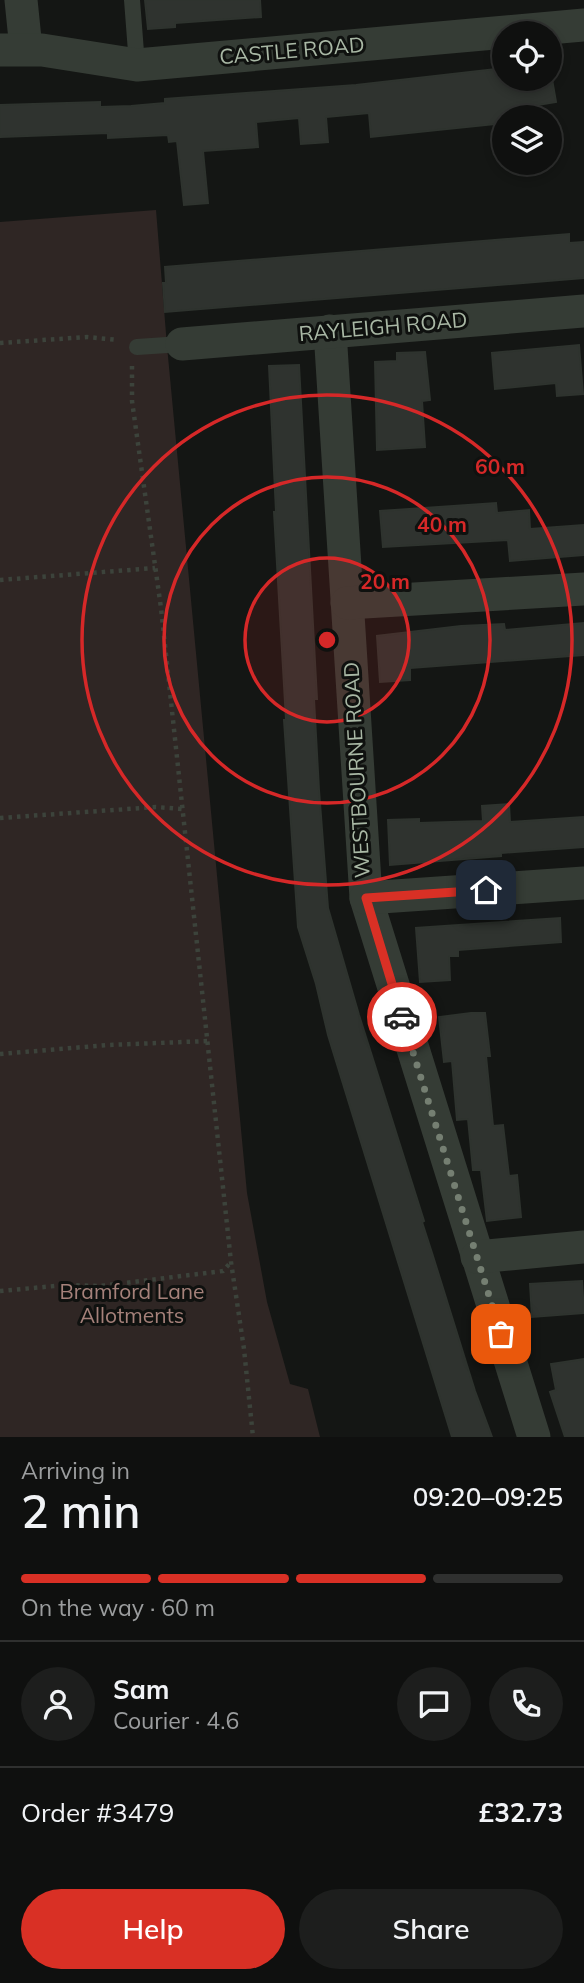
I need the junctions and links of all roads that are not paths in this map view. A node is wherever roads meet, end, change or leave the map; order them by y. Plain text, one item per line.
1 (21, 0) edge
2 (132, 0) edge
3 (584, 25) edge
4 (13, 50) edge
5 (137, 65) junction
6 (584, 311) edge
7 (330, 331) junction
8 (182, 344) joint
9 (137, 347) road end
10 (584, 589) edge
11 (347, 603) junction
12 (584, 883) edge
13 (366, 898) junction
14 (584, 1247) edge
15 (477, 1256) junction
16 (534, 1437) edge

1 - 4 street
2 - 5 lane
3 - 5 street, CASTLE ROAD
4 - 5 street, CASTLE ROAD
6 - 7 street, RAYLEIGH ROAD
7 - 8 street, RAYLEIGH ROAD
7 - 11 street, WESTBOURNE ROAD
8 - 9 lane
10 - 11 street
11 - 13 street, WESTBOURNE ROAD
12 - 13 street
13 - 15 street, WESTBOURNE ROAD
14 - 15 street
15 - 16 street, WESTBOURNE ROAD

